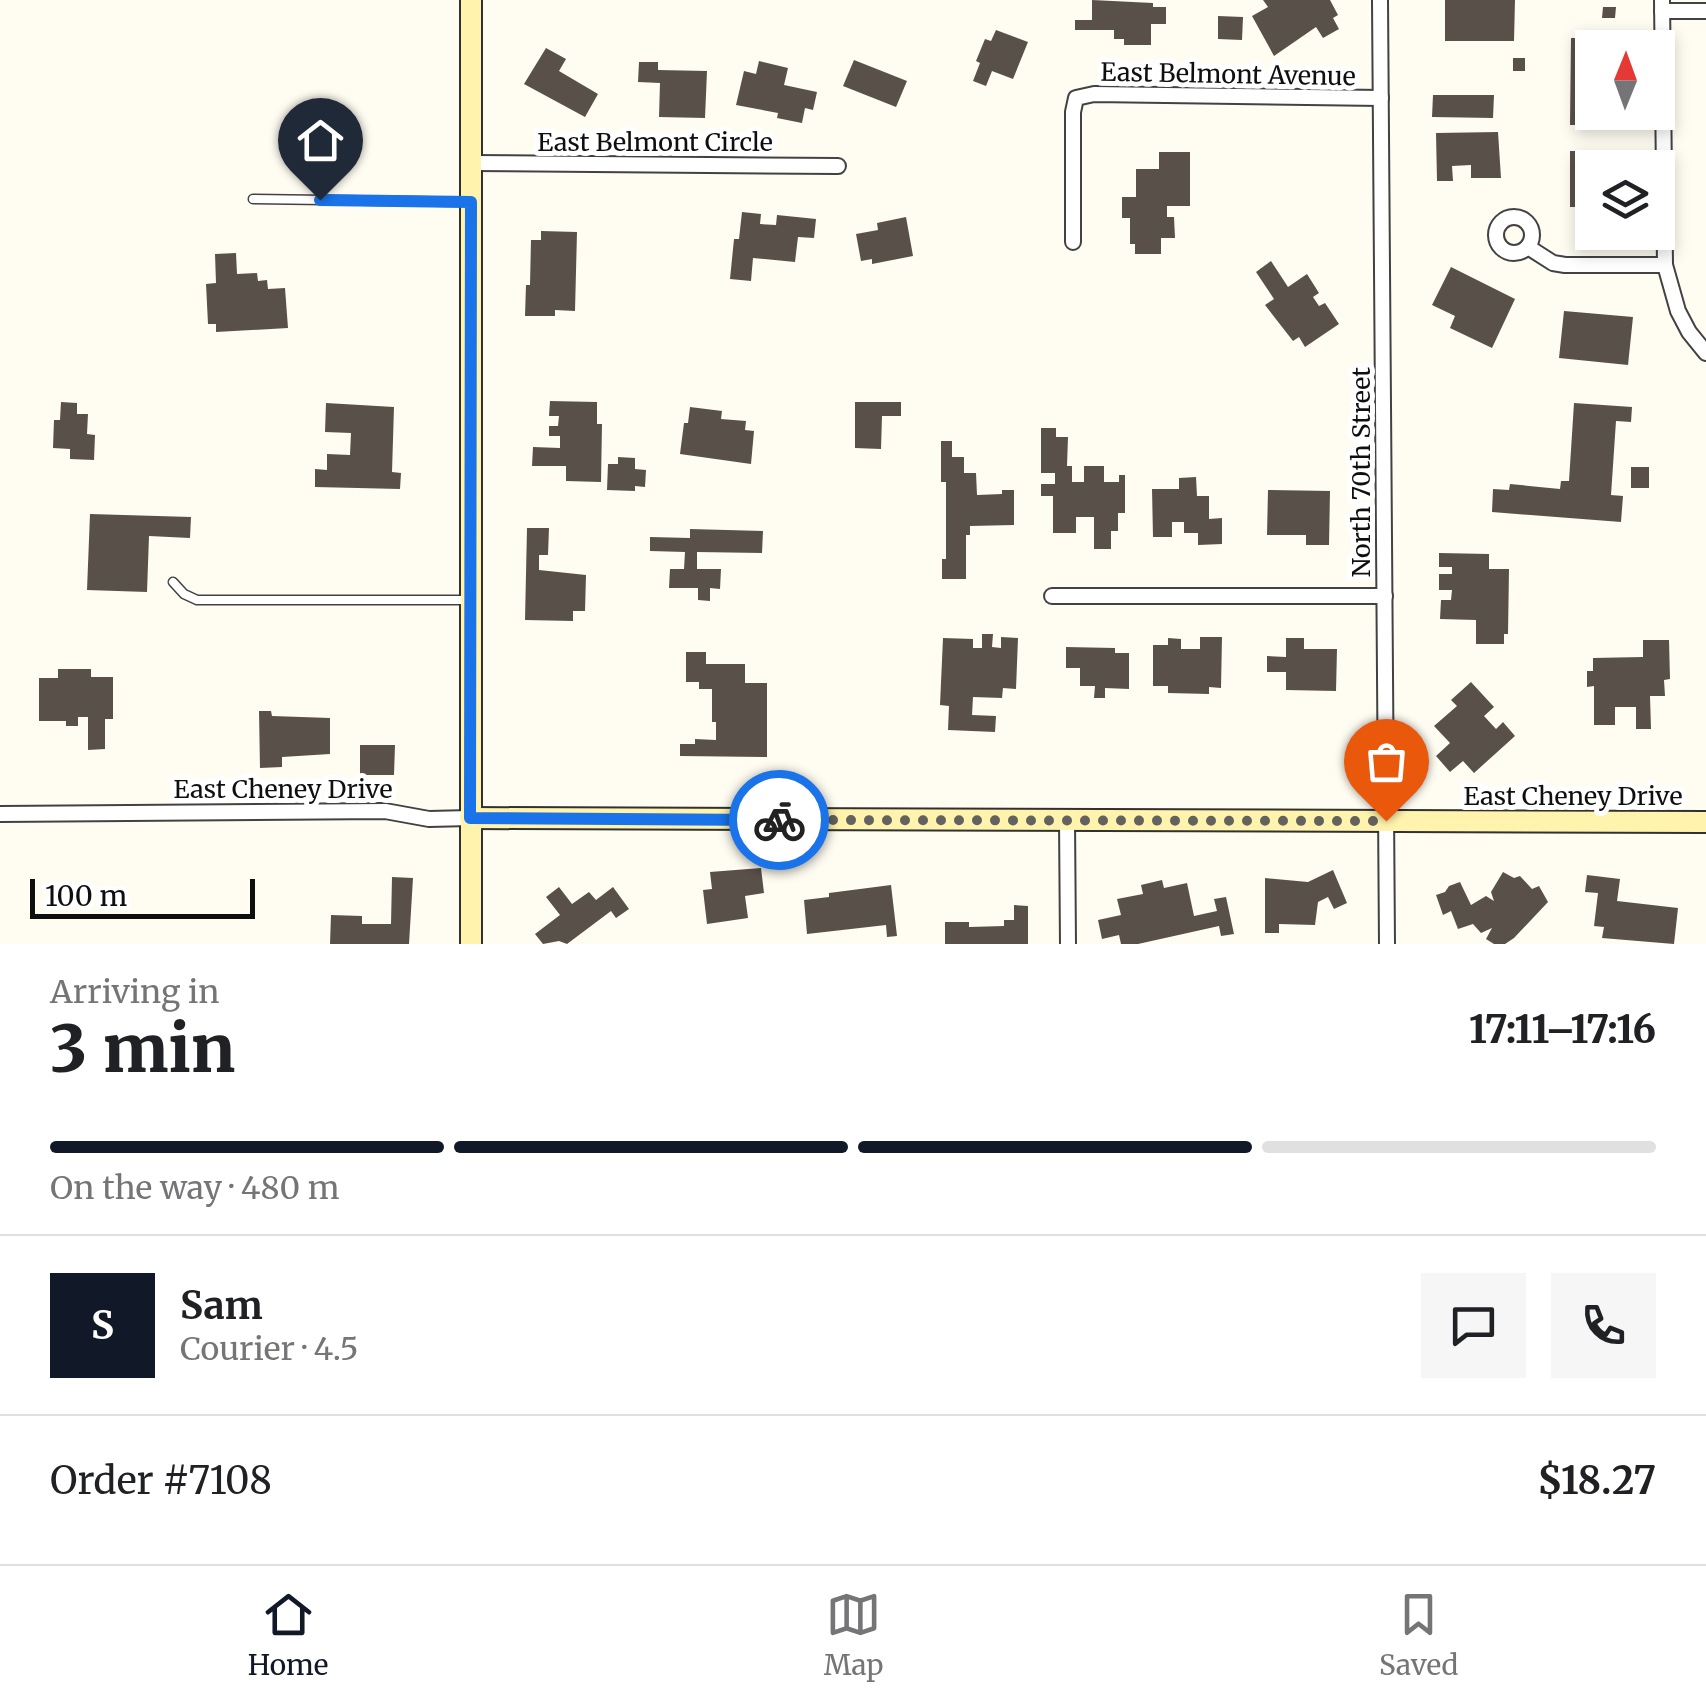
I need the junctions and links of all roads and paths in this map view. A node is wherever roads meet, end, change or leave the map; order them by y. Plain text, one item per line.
1 (471, 0) edge
2 (1380, 0) edge
3 (1662, 6) edge
4 (1706, 11) edge
5 (1381, 98) junction
6 (471, 163) junction
7 (838, 166) dead end
8 (253, 200) dead end
9 (471, 202) junction
10 (1073, 242) dead end
11 (1528, 247) dead end
12 (1666, 264) junction
13 (1706, 353) edge
14 (173, 582) dead end
15 (1052, 596) dead end
16 (1385, 596) junction
17 (471, 600) junction
18 (0, 814) edge
19 (470, 818) junction
20 (1067, 820) junction
21 (1386, 821) junction
22 (1706, 822) edge
23 (471, 944) edge
24 (1068, 944) edge
25 (1387, 944) edge

1 - 6 street
2 - 5 street, North 70th Street
3 - 4 street
3 - 12 street
5 - 10 street, East Belmont Avenue
5 - 16 street, North 70th Street
6 - 7 street, East Belmont Circle
6 - 9 street
8 - 9 lane
9 - 17 street
11 - 12 street
12 - 13 street
14 - 17 lane
15 - 16 street
16 - 21 street, North 70th Street
17 - 19 street
18 - 19 street, East Cheney Drive
19 - 20 street, East Cheney Drive
19 - 23 street
20 - 21 street, East Cheney Drive
20 - 24 street
21 - 22 street, East Cheney Drive
21 - 25 street, North 70th Street

